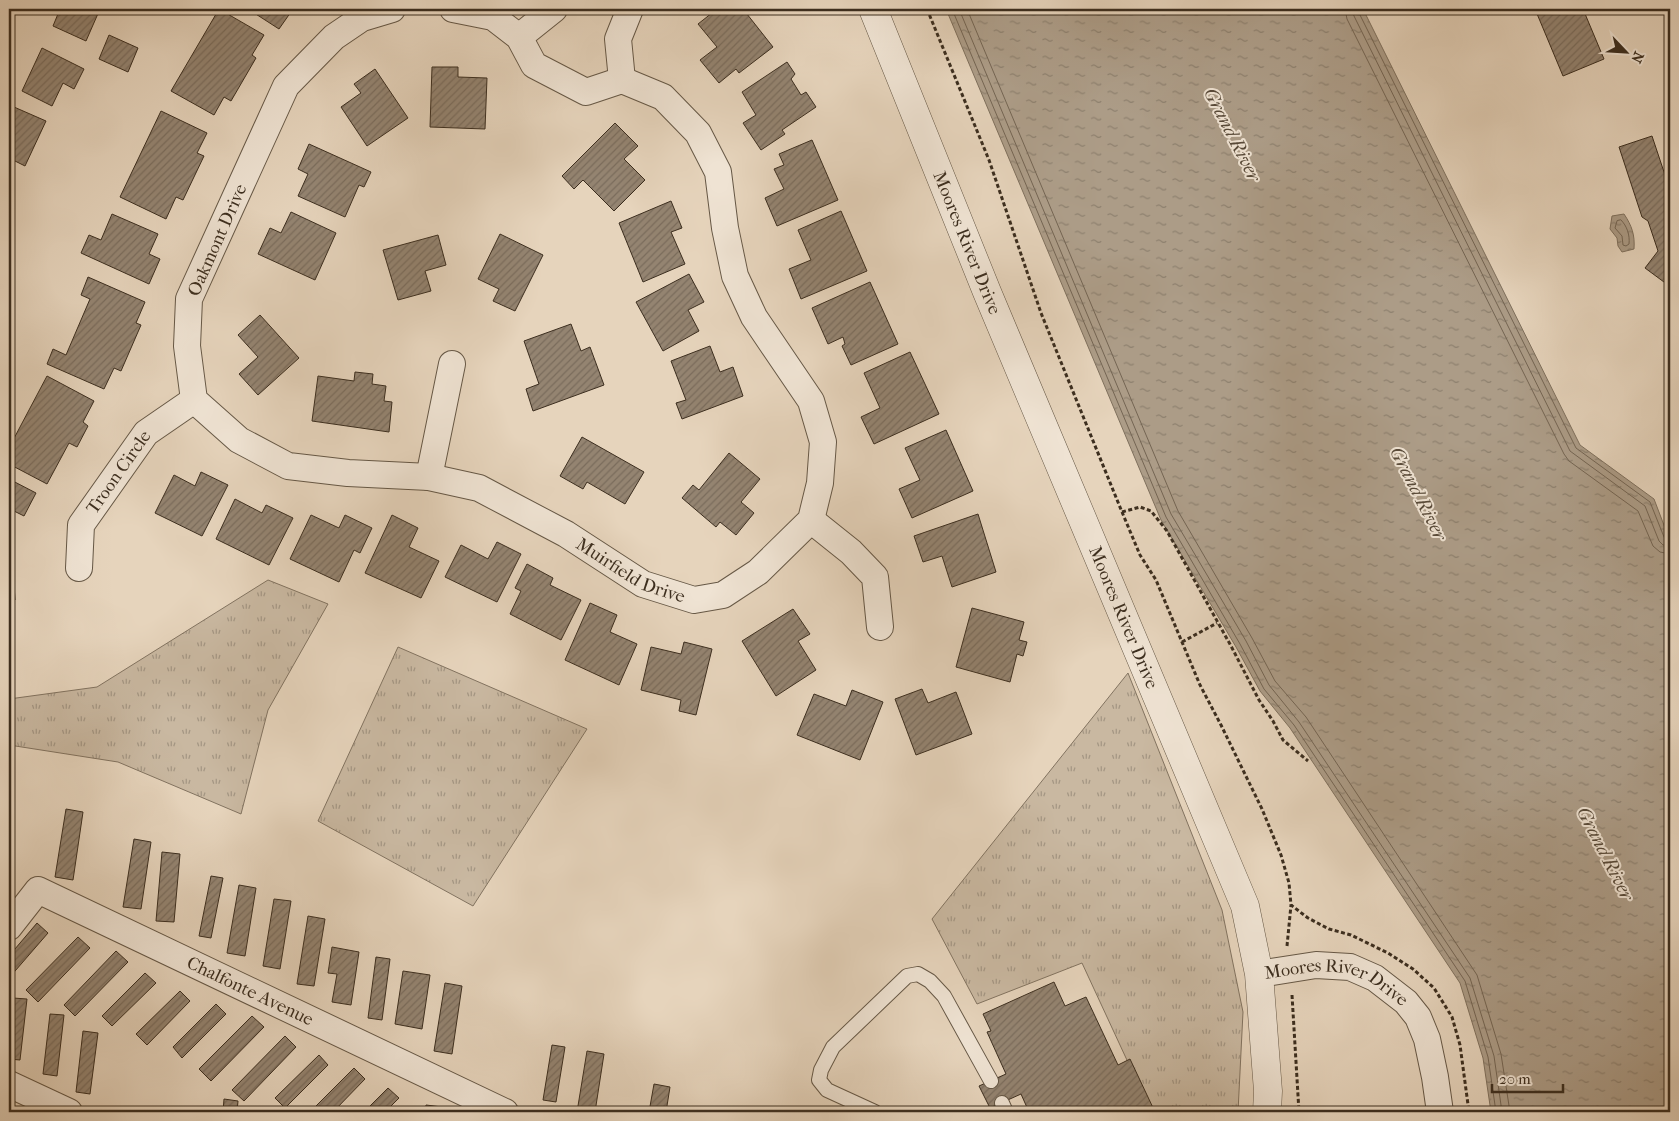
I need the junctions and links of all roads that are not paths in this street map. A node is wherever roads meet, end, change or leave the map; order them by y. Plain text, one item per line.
1 (392, 9) edge
2 (453, 9) edge
3 (554, 9) edge
4 (630, 9) edge
5 (873, 9) edge
6 (519, 38) junction
7 (622, 80) junction
8 (452, 364) dead end
9 (194, 400) junction
10 (429, 477) junction
11 (811, 520) junction
12 (79, 568) dead end
13 (880, 627) dead end
14 (9, 927) edge
15 (1259, 974) junction
16 (991, 1081) dead end
17 (9, 1084) edge
18 (69, 1112) edge
19 (506, 1112) edge
20 (875, 1112) edge
21 (1267, 1112) edge
22 (1440, 1112) edge

1 - 9 street, Oakmont Drive
2 - 6 street
3 - 6 street
4 - 7 street
5 - 15 street, Moores River Drive
6 - 7 street
7 - 11 street
8 - 10 street
9 - 10 street
9 - 12 street, Troon Circle
10 - 11 street, Muirfield Drive
11 - 13 street
14 - 19 street, Chalfonte Avenue
15 - 21 street
15 - 22 street, Moores River Drive
16 - 20 lane
17 - 18 street

